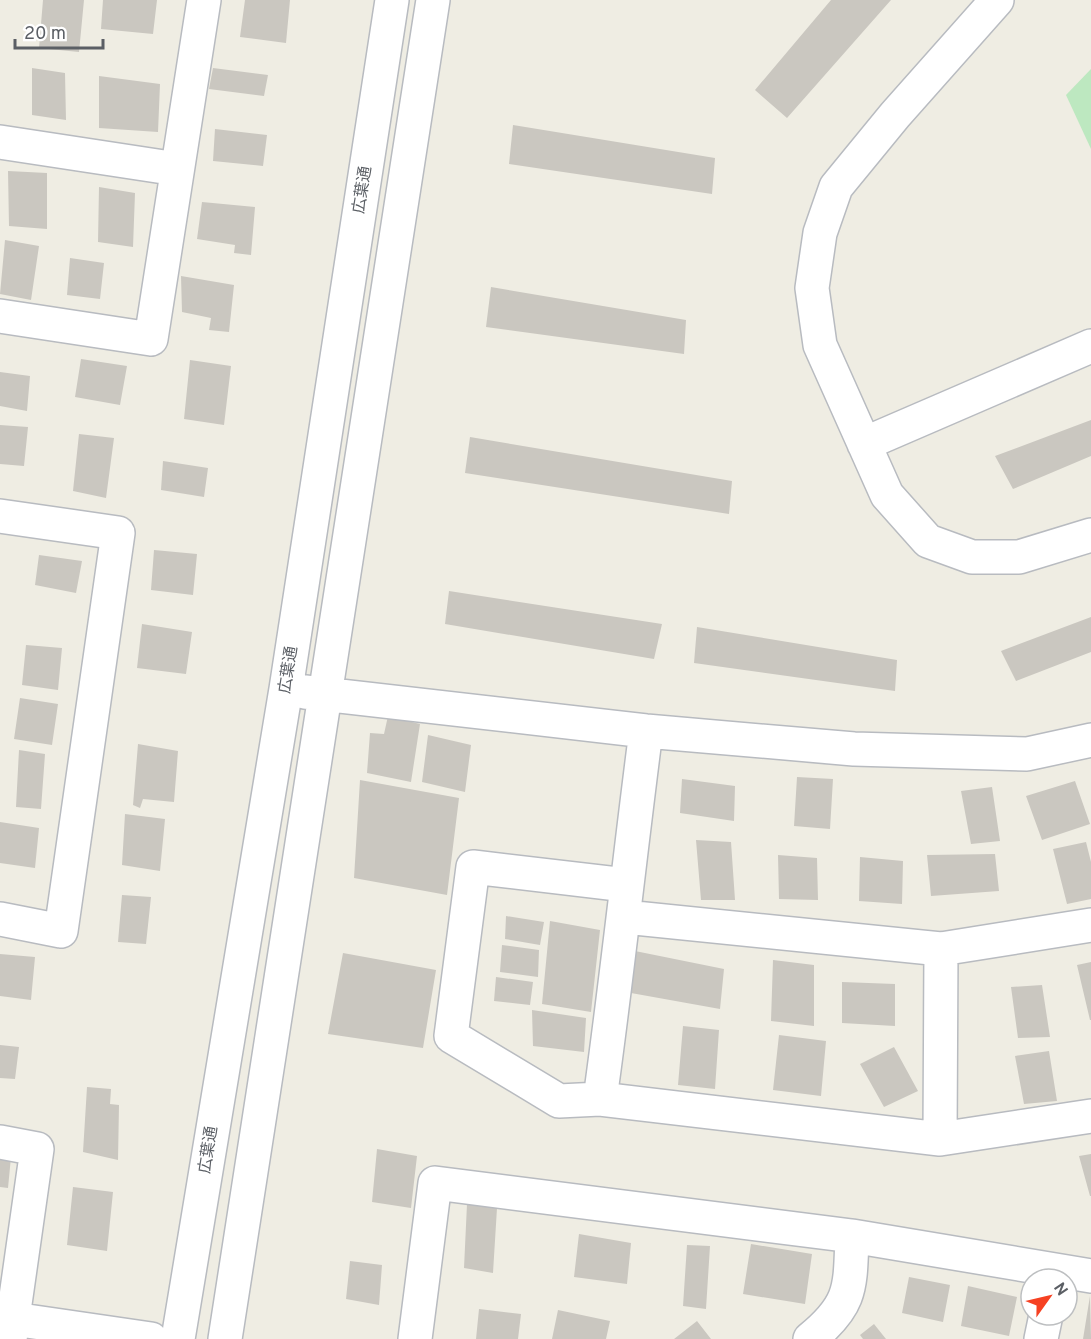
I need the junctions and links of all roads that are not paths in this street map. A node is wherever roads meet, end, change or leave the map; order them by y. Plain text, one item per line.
1 (204, 0) edge
2 (392, 0) edge
3 (433, 0) edge
4 (997, 0) edge
5 (0, 142) edge
6 (177, 169) junction
7 (0, 316) edge
8 (1091, 345) edge
9 (864, 444) junction
10 (0, 516) edge
11 (1091, 535) edge
12 (286, 689) junction
13 (327, 695) junction
14 (646, 731) junction
15 (1091, 740) edge
16 (626, 885) junction
17 (625, 917) junction
18 (0, 919) edge
19 (1091, 925) edge
20 (941, 949) junction
21 (600, 1099) junction
22 (1091, 1116) edge
23 (940, 1139) junction
24 (0, 1142) edge
25 (852, 1236) junction
26 (1019, 1268) edge
27 (8, 1325) edge
28 (151, 1339) edge
29 (178, 1339) edge
30 (225, 1339) edge
31 (414, 1339) edge
32 (810, 1339) edge

1 - 6 street
2 - 12 street, 広葉通
3 - 13 street
4 - 9 street
5 - 6 street
6 - 7 street
8 - 9 street
9 - 11 street
10 - 18 street
12 - 13 street
12 - 29 street, 広葉通
13 - 14 street
13 - 30 street
14 - 15 street
14 - 16 street
16 - 17 street
16 - 21 street
17 - 20 street
17 - 21 street
19 - 20 street
20 - 23 street
21 - 23 street
22 - 23 street
24 - 27 street
25 - 26 street
25 - 31 street
25 - 32 street
27 - 28 street

